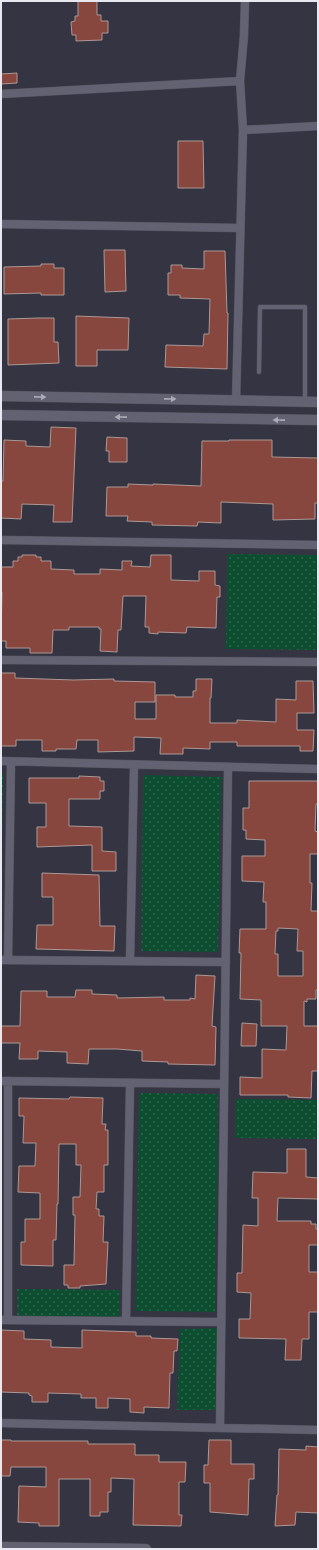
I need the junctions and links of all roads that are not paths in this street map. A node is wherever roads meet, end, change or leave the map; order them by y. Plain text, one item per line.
1 (245, 1) edge
2 (240, 81) junction
3 (1, 94) edge
4 (318, 126) edge
5 (243, 130) junction
6 (1, 224) edge
7 (240, 228) junction
8 (258, 372) dead end
9 (1, 396) edge
10 (236, 401) junction
11 (305, 402) junction
12 (318, 402) edge
13 (1, 415) edge
14 (318, 420) edge
15 (1, 540) edge
16 (318, 544) edge
17 (1, 660) edge
18 (318, 662) edge
19 (1, 762) edge
20 (11, 762) junction
21 (134, 765) junction
22 (228, 767) junction
23 (318, 769) edge
24 (4, 960) edge
25 (130, 961) junction
26 (226, 962) junction
27 (5, 1081) edge
28 (130, 1083) junction
29 (224, 1084) junction
30 (5, 1320) edge
31 (126, 1321) junction
32 (222, 1322) junction
33 (1, 1423) edge
34 (220, 1428) junction
35 (318, 1430) edge
36 (1, 1547) edge
37 (146, 1549) edge

1 - 2 street
2 - 3 street
2 - 5 street
4 - 5 street
5 - 7 street
6 - 7 street
7 - 10 street
8 - 11 lane
9 -> 10 street
10 - 11 street
11 - 12 street
14 -> 13 street
15 - 16 street
17 - 18 street
19 - 20 street
20 - 21 street
20 - 24 street
21 - 22 street
21 - 25 street
22 - 23 street
22 - 26 street
24 - 25 street
25 - 26 street
26 - 29 street
27 - 28 street
27 - 30 street
28 - 29 street
28 - 31 street
29 - 32 street
30 - 31 street
31 - 32 street
32 - 34 street
33 - 34 street
34 - 35 street
36 - 37 street

